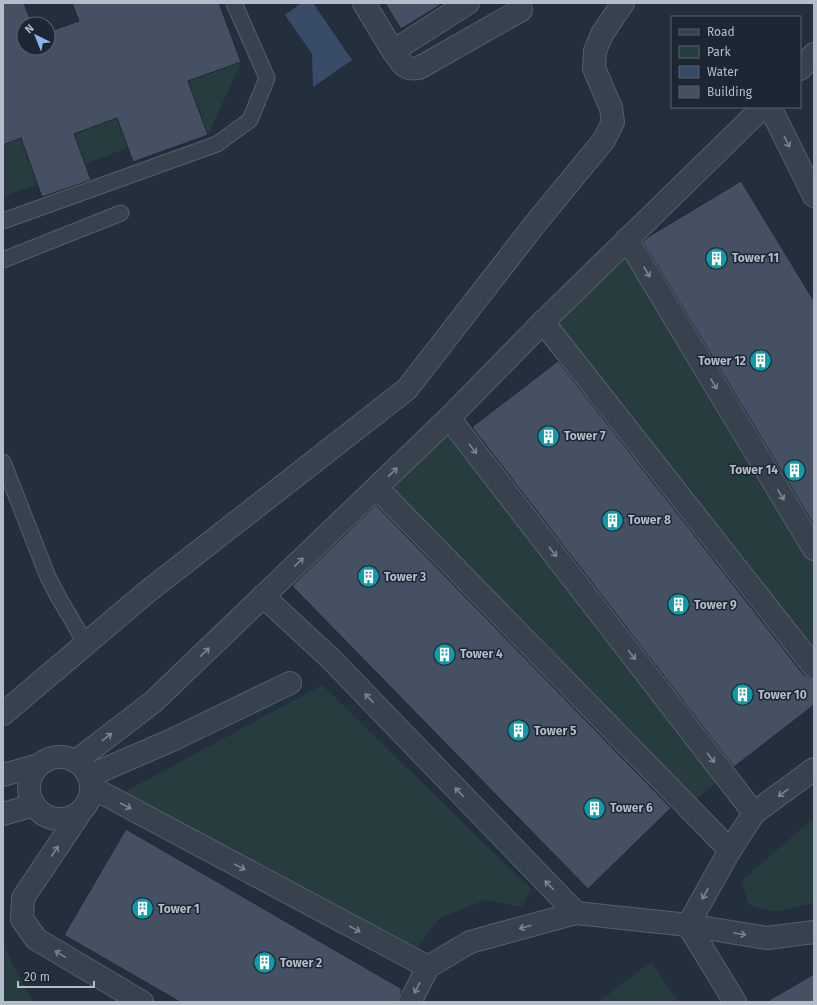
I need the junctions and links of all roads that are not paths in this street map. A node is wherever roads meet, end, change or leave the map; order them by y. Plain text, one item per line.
1 (234, 3) edge
2 (364, 3) edge
3 (468, 3) edge
4 (623, 3) edge
5 (521, 10) dead end
6 (393, 51) junction
7 (814, 54) edge
8 (801, 68) edge
9 (762, 108) edge
10 (770, 108) edge
11 (814, 196) edge
12 (121, 213) dead end
13 (3, 220) edge
14 (627, 239) junction
15 (3, 260) edge
16 (543, 322) junction
17 (449, 418) junction
18 (3, 462) edge
19 (377, 488) junction
20 (814, 549) edge
21 (263, 596) junction
22 (86, 644) junction
23 (814, 666) edge
24 (290, 683) dead end
25 (3, 714) edge
26 (40, 765) junction
27 (814, 769) edge
28 (3, 775) edge
29 (86, 775) junction
30 (34, 805) junction
31 (82, 810) junction
32 (3, 814) edge
33 (754, 814) junction
34 (730, 850) junction
35 (576, 913) junction
36 (688, 925) junction
37 (814, 932) edge
38 (428, 968) junction
39 (142, 1002) edge
40 (410, 1002) edge
41 (735, 1002) edge

1 - 13 lane
2 - 6 street
3 - 6 street
4 - 22 street
5 - 6 street
7 - 8 street
9 - 14 street
10 -> 11 street
12 - 15 lane
14 - 16 street
14 -> 20 street
16 - 17 street
16 - 23 street
19 -> 17 street
17 -> 33 street
18 - 22 lane
21 -> 19 street
19 - 34 street
29 -> 21 street
35 -> 21 street
22 - 25 street
24 - 29 street
26 - 28 street
26 - 29 street
26 - 30 street
27 -> 33 street
29 - 31 street
29 -> 38 street
30 - 31 street
30 - 32 street
39 -> 31 street
33 - 34 street
34 -> 36 street
35 - 36 street
35 -> 38 street
36 -> 37 street
36 - 41 street
38 -> 40 street

